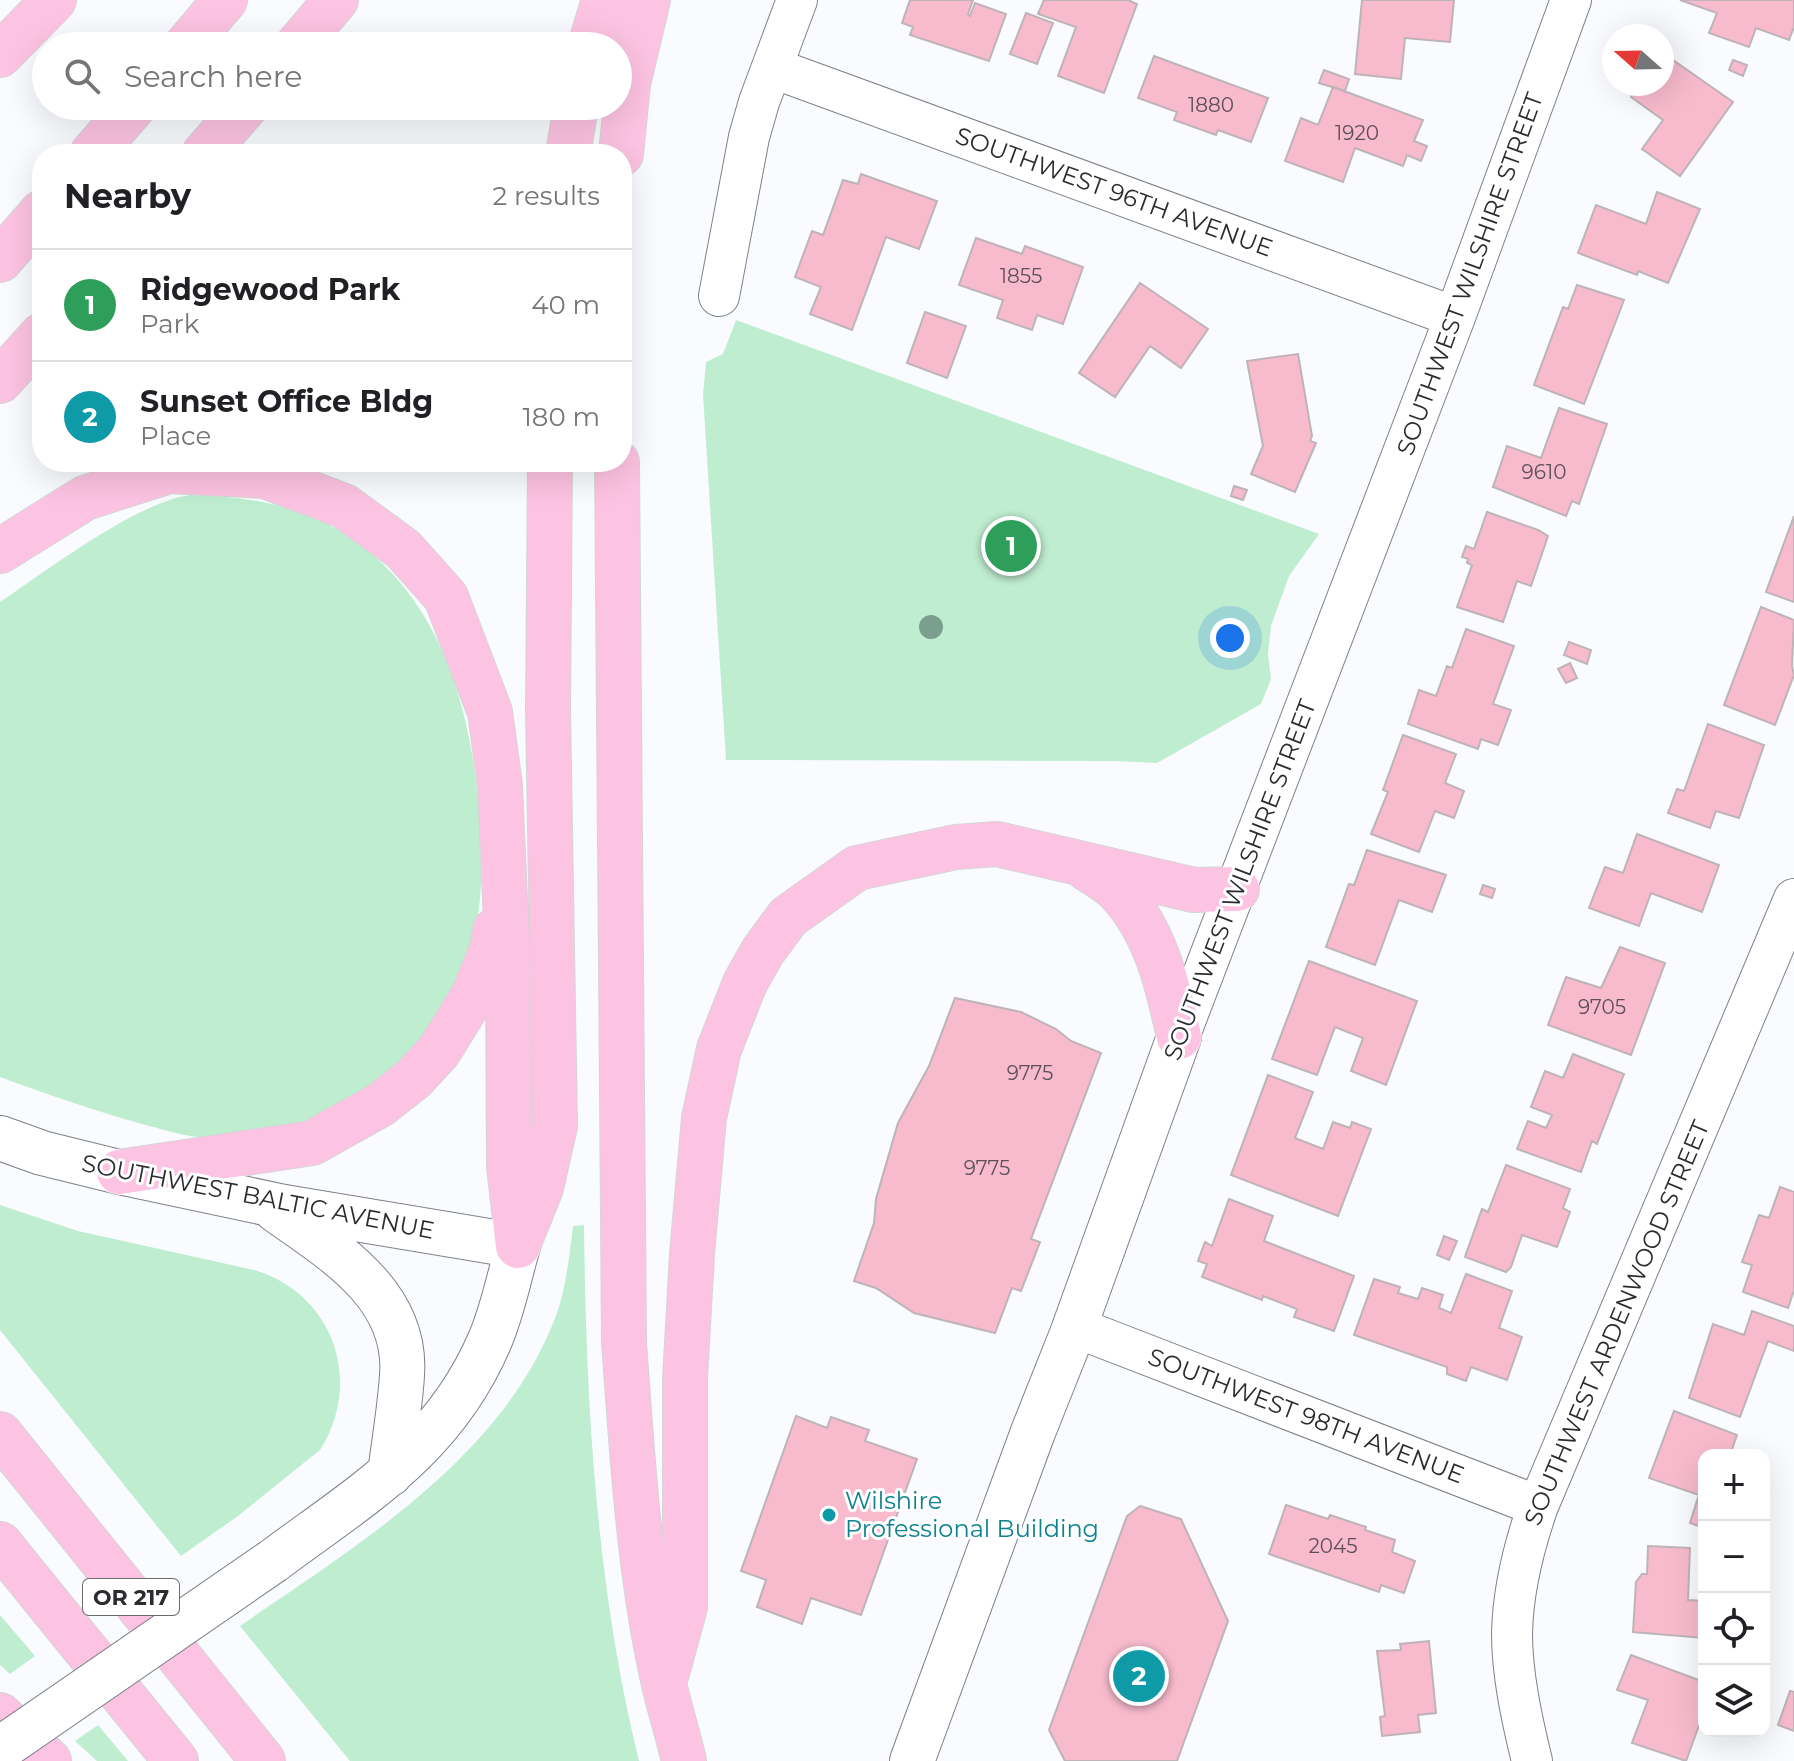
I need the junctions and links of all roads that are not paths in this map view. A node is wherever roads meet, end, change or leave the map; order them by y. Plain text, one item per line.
1 (54, 0) edge
2 (225, 0) edge
3 (336, 0) edge
4 (604, 0) edge
5 (648, 0) edge
6 (797, 0) edge
7 (1571, 0) edge
8 (198, 32) edge
9 (309, 32) edge
10 (594, 32) edge
11 (0, 55) edge
12 (632, 67) edge
13 (773, 68) junction
14 (122, 120) edge
15 (234, 120) edge
16 (574, 120) edge
17 (624, 120) edge
18 (101, 144) edge
19 (213, 144) edge
20 (570, 144) edge
21 (622, 144) edge
22 (32, 223) edge
23 (0, 260) edge
24 (719, 296) dead end
25 (1455, 317) junction
26 (32, 346) edge
27 (0, 381) edge
28 (166, 472) edge
29 (188, 472) edge
30 (550, 472) edge
31 (617, 472) edge
32 (0, 551) edge
33 (1085, 866) junction
34 (504, 884) junction
35 (1237, 889) junction
36 (1794, 899) edge
37 (1179, 1037) junction
38 (0, 1138) edge
39 (119, 1172) junction
40 (267, 1203) junction
41 (518, 1246) junction
42 (1075, 1327) junction
43 (0, 1434) edge
44 (390, 1474) junction
45 (1538, 1506) junction
46 (0, 1544) edge
47 (664, 1683) junction
48 (0, 1715) edge
49 (0, 1749) edge
50 (49, 1761) edge
51 (176, 1761) edge
52 (263, 1761) edge
53 (684, 1761) edge
54 (912, 1761) edge
55 (1532, 1761) edge

1 - 11 highway
2 - 8 highway
3 - 9 highway
4 - 10 highway
5 - 12 highway
6 - 13 street
7 - 25 street, SOUTHWEST WILSHIRE STREET
13 - 24 street
13 - 25 street, SOUTHWEST 96TH AVENUE
14 - 18 highway
15 - 19 highway
16 - 20 highway
17 - 21 highway
22 - 23 highway
25 - 35 street, SOUTHWEST WILSHIRE STREET
26 - 27 highway
28 - 32 highway
29 - 34 highway
30 - 41 highway
31 - 47 highway
33 - 35 highway
33 - 37 highway
33 - 47 highway
34 - 39 highway
34 - 41 highway
35 - 37 street, SOUTHWEST WILSHIRE STREET
36 - 45 street, SOUTHWEST ARDENWOOD STREET
37 - 42 street, SOUTHWEST WILSHIRE STREET
38 - 39 street, SOUTHWEST BALTIC AVENUE
39 - 40 street, SOUTHWEST BALTIC AVENUE
40 - 41 street, SOUTHWEST BALTIC AVENUE
40 - 44 street
41 - 44 street
42 - 45 street, SOUTHWEST 98TH AVENUE
42 - 54 street, SOUTHWEST WILSHIRE STREET
43 - 52 highway, OR 217
44 - 49 street, bridge
45 - 55 street, SOUTHWEST ARDENWOOD STREET
46 - 51 highway, OR 217
47 - 53 highway
48 - 50 highway

